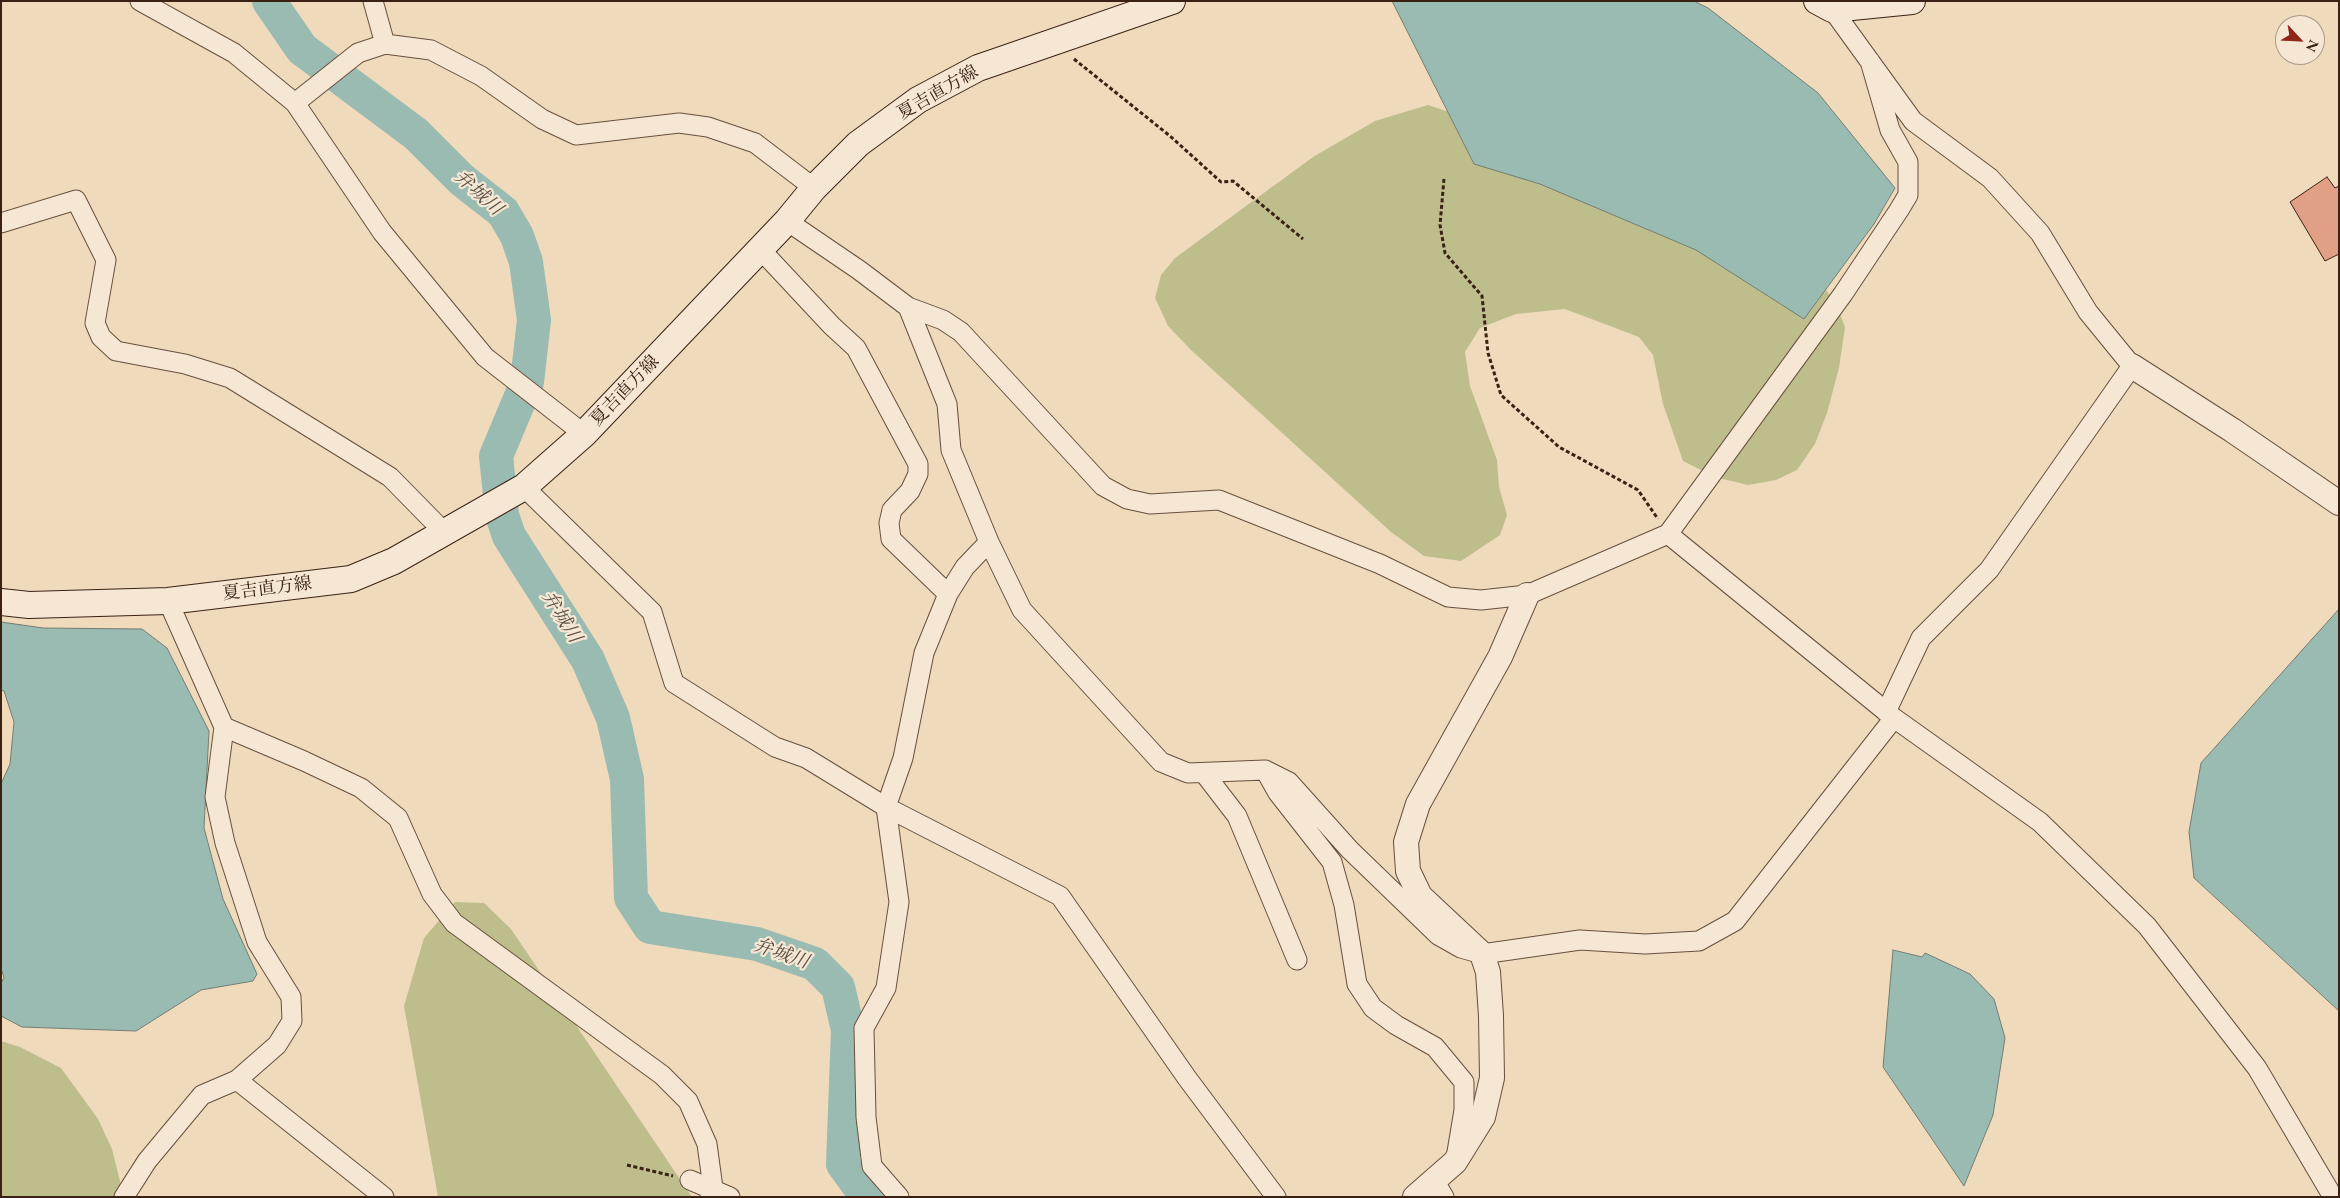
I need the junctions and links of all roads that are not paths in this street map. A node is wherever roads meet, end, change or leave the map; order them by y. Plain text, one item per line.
1 (140, 1) edge
2 (373, 1) edge
3 (1172, 1) edge
4 (1912, 1) edge
5 (1824, 5) edge
6 (385, 44) junction
7 (1870, 61) junction
8 (295, 103) junction
9 (814, 188) junction
10 (787, 221) junction
11 (1, 223) edge
12 (760, 249) junction
13 (908, 307) junction
14 (2132, 366) junction
15 (584, 434) junction
16 (524, 487) junction
17 (2339, 503) edge
18 (445, 533) junction
19 (1668, 534) junction
20 (988, 542) junction
21 (948, 594) junction
22 (1527, 595) junction
23 (168, 601) junction
24 (1, 602) edge
25 (1890, 715) junction
26 (224, 727) junction
27 (1266, 770) junction
28 (1204, 773) junction
29 (886, 807) junction
30 (1482, 954) junction
31 (1297, 960) dead end
32 (238, 1080) junction
33 (1455, 1162) junction
34 (690, 1180) road end
35 (1439, 1188) edge
36 (712, 1192) edge
37 (124, 1197) edge
38 (384, 1197) edge
39 (730, 1197) edge
40 (899, 1197) edge
41 (1276, 1197) edge
42 (1415, 1197) edge
43 (2332, 1197) edge

1 - 8 street
2 - 6 street
3 - 9 main road, 夏吉直方線
4 - 5 main road
5 - 7 street
6 - 8 street
6 - 9 street
7 - 14 street
7 - 19 street
8 - 15 street
9 - 10 main road, 夏吉直方線
10 - 12 main road, 夏吉直方線
10 - 13 street
11 - 18 street
12 - 15 main road, 夏吉直方線
12 - 21 street
13 - 20 street
13 - 22 street
14 - 17 street
14 - 25 street
15 - 16 main road, 夏吉直方線
16 - 18 main road, 夏吉直方線
16 - 29 street
18 - 23 main road, 夏吉直方線
19 - 22 street
19 - 25 street
20 - 21 street
20 - 28 street
21 - 29 street
22 - 30 street
23 - 24 main road, 夏吉直方線
23 - 26 street
25 - 30 street
25 - 43 street
26 - 32 street
26 - 36 street
27 - 28 street
27 - 30 street
27 - 33 street
28 - 31 street
29 - 40 street
29 - 41 street
30 - 33 street
32 - 37 street
32 - 38 street
33 - 35 street
34 - 36 street
35 - 42 street
36 - 39 street

